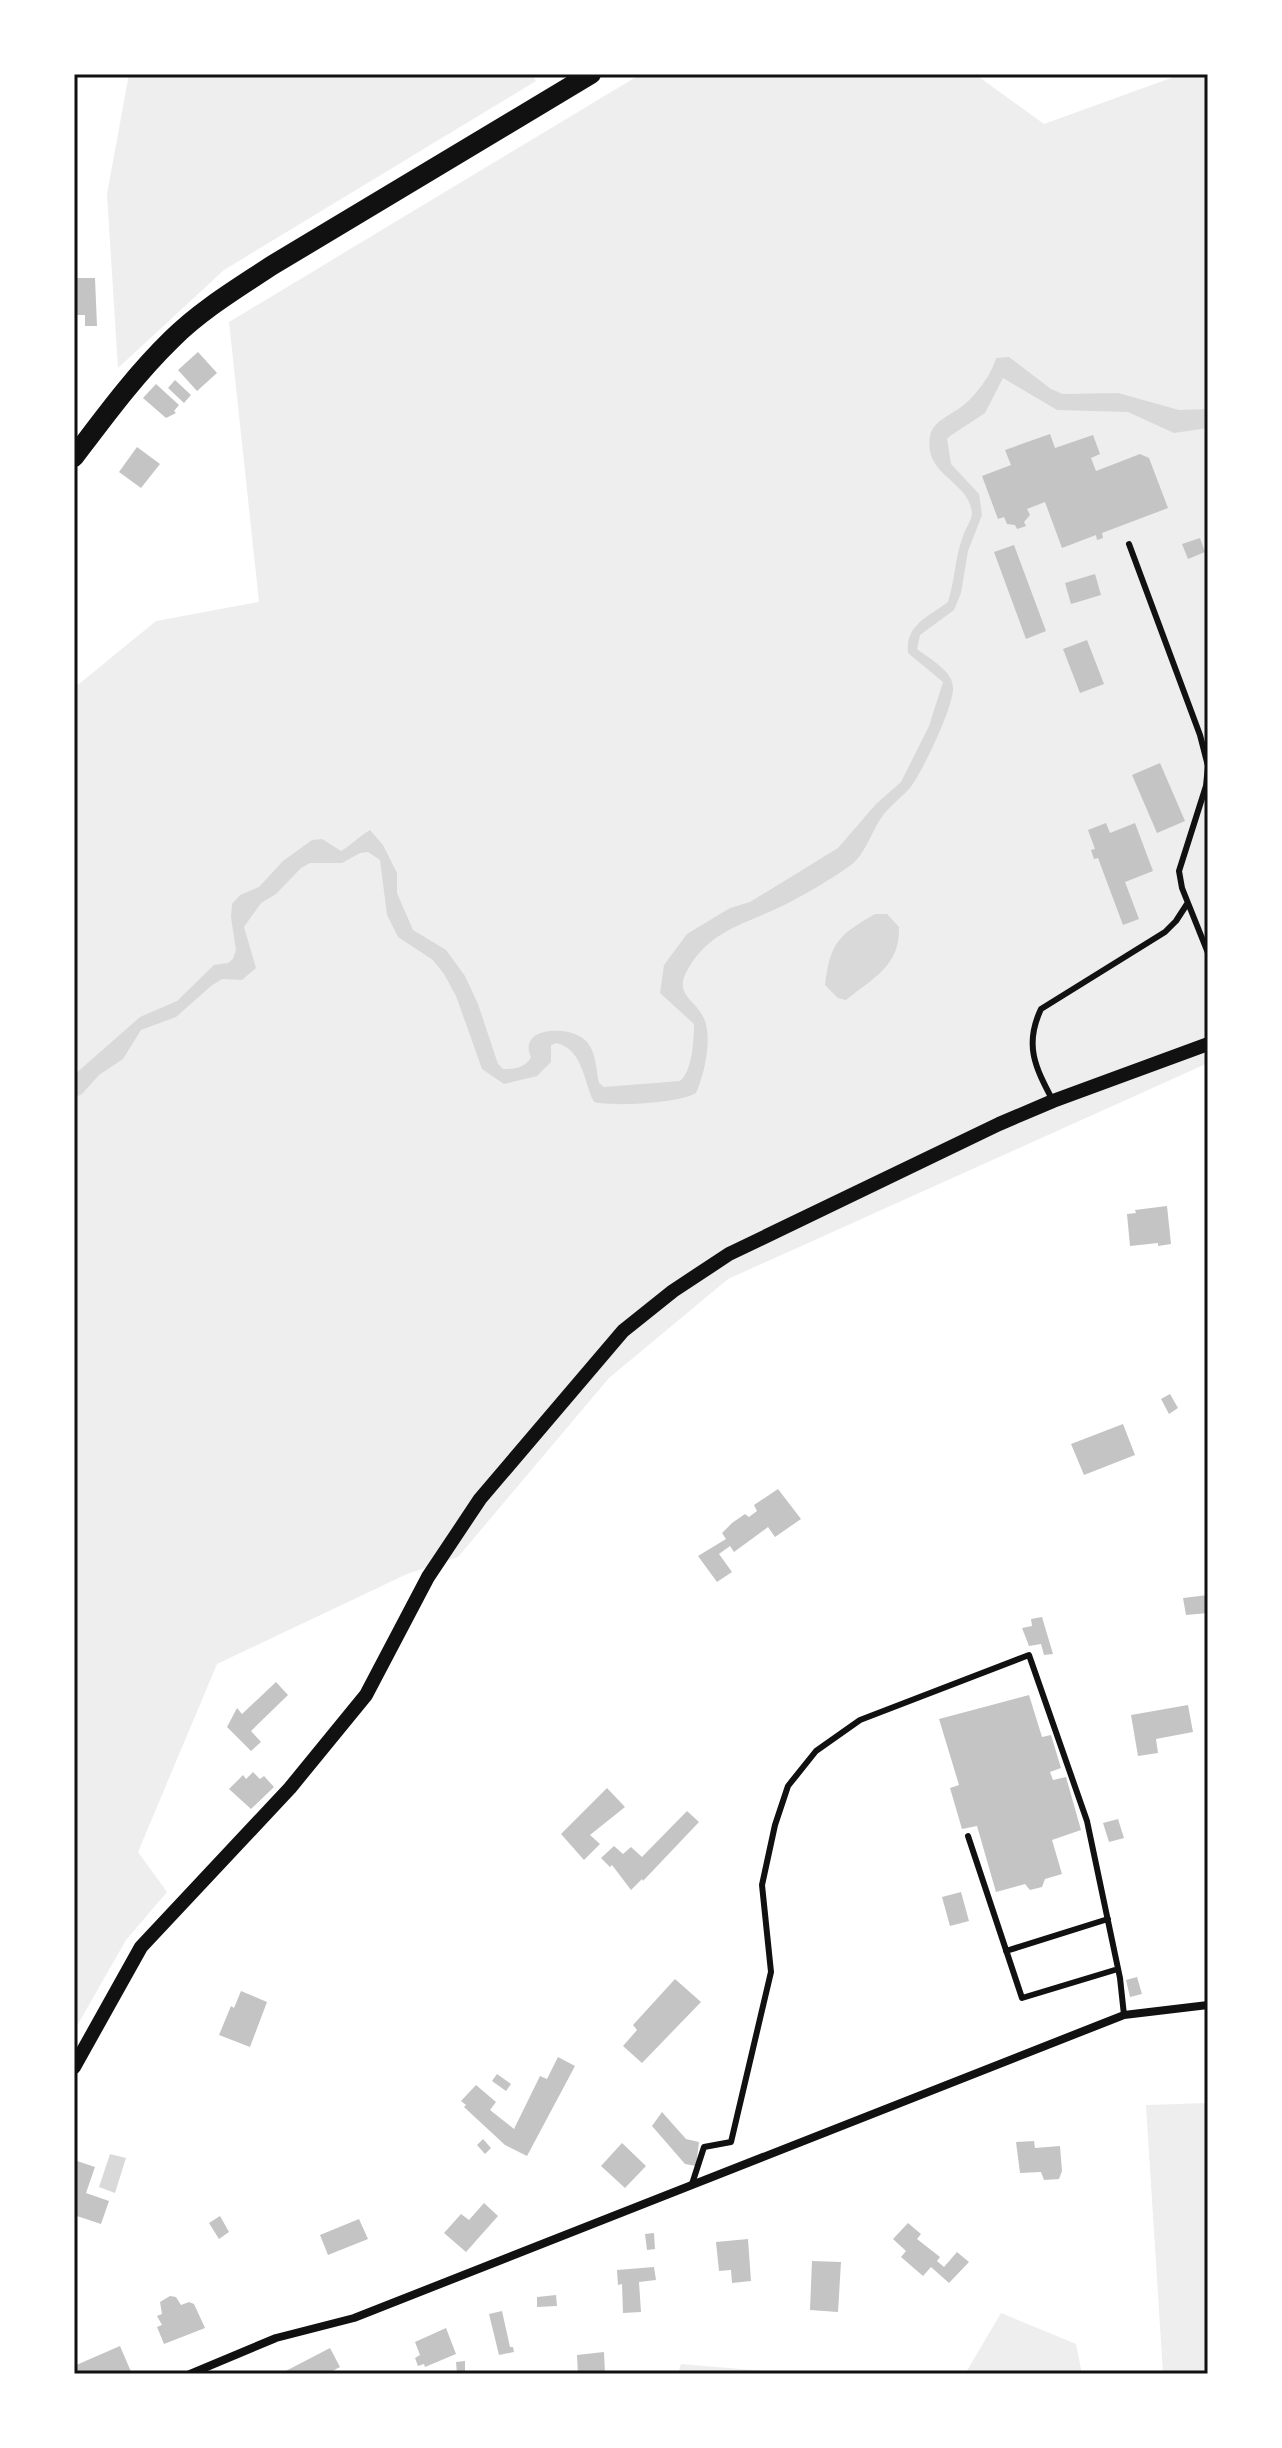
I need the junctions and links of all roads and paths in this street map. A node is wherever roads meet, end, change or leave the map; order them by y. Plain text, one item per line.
1 (591, 74) edge
2 (74, 457) edge
3 (1129, 544) dead end
4 (1187, 904) junction
5 (1208, 953) edge
6 (1208, 1044) edge
7 (1053, 1101) junction
8 (968, 1836) dead end
9 (1108, 1919) junction
10 (1006, 1951) junction
11 (1118, 1969) junction
12 (1208, 2005) edge
13 (1124, 2015) junction
14 (74, 2067) edge
15 (692, 2185) junction
16 (190, 2374) edge

1 - 2 main road
3 - 4 lane
4 - 5 lane
4 - 7 lane
6 - 7 street
7 - 14 street
8 - 10 lane
9 - 10 lane
9 - 11 lane
9 - 15 lane
10 - 11 lane
11 - 13 lane
12 - 13 street
13 - 15 street
15 - 16 street

